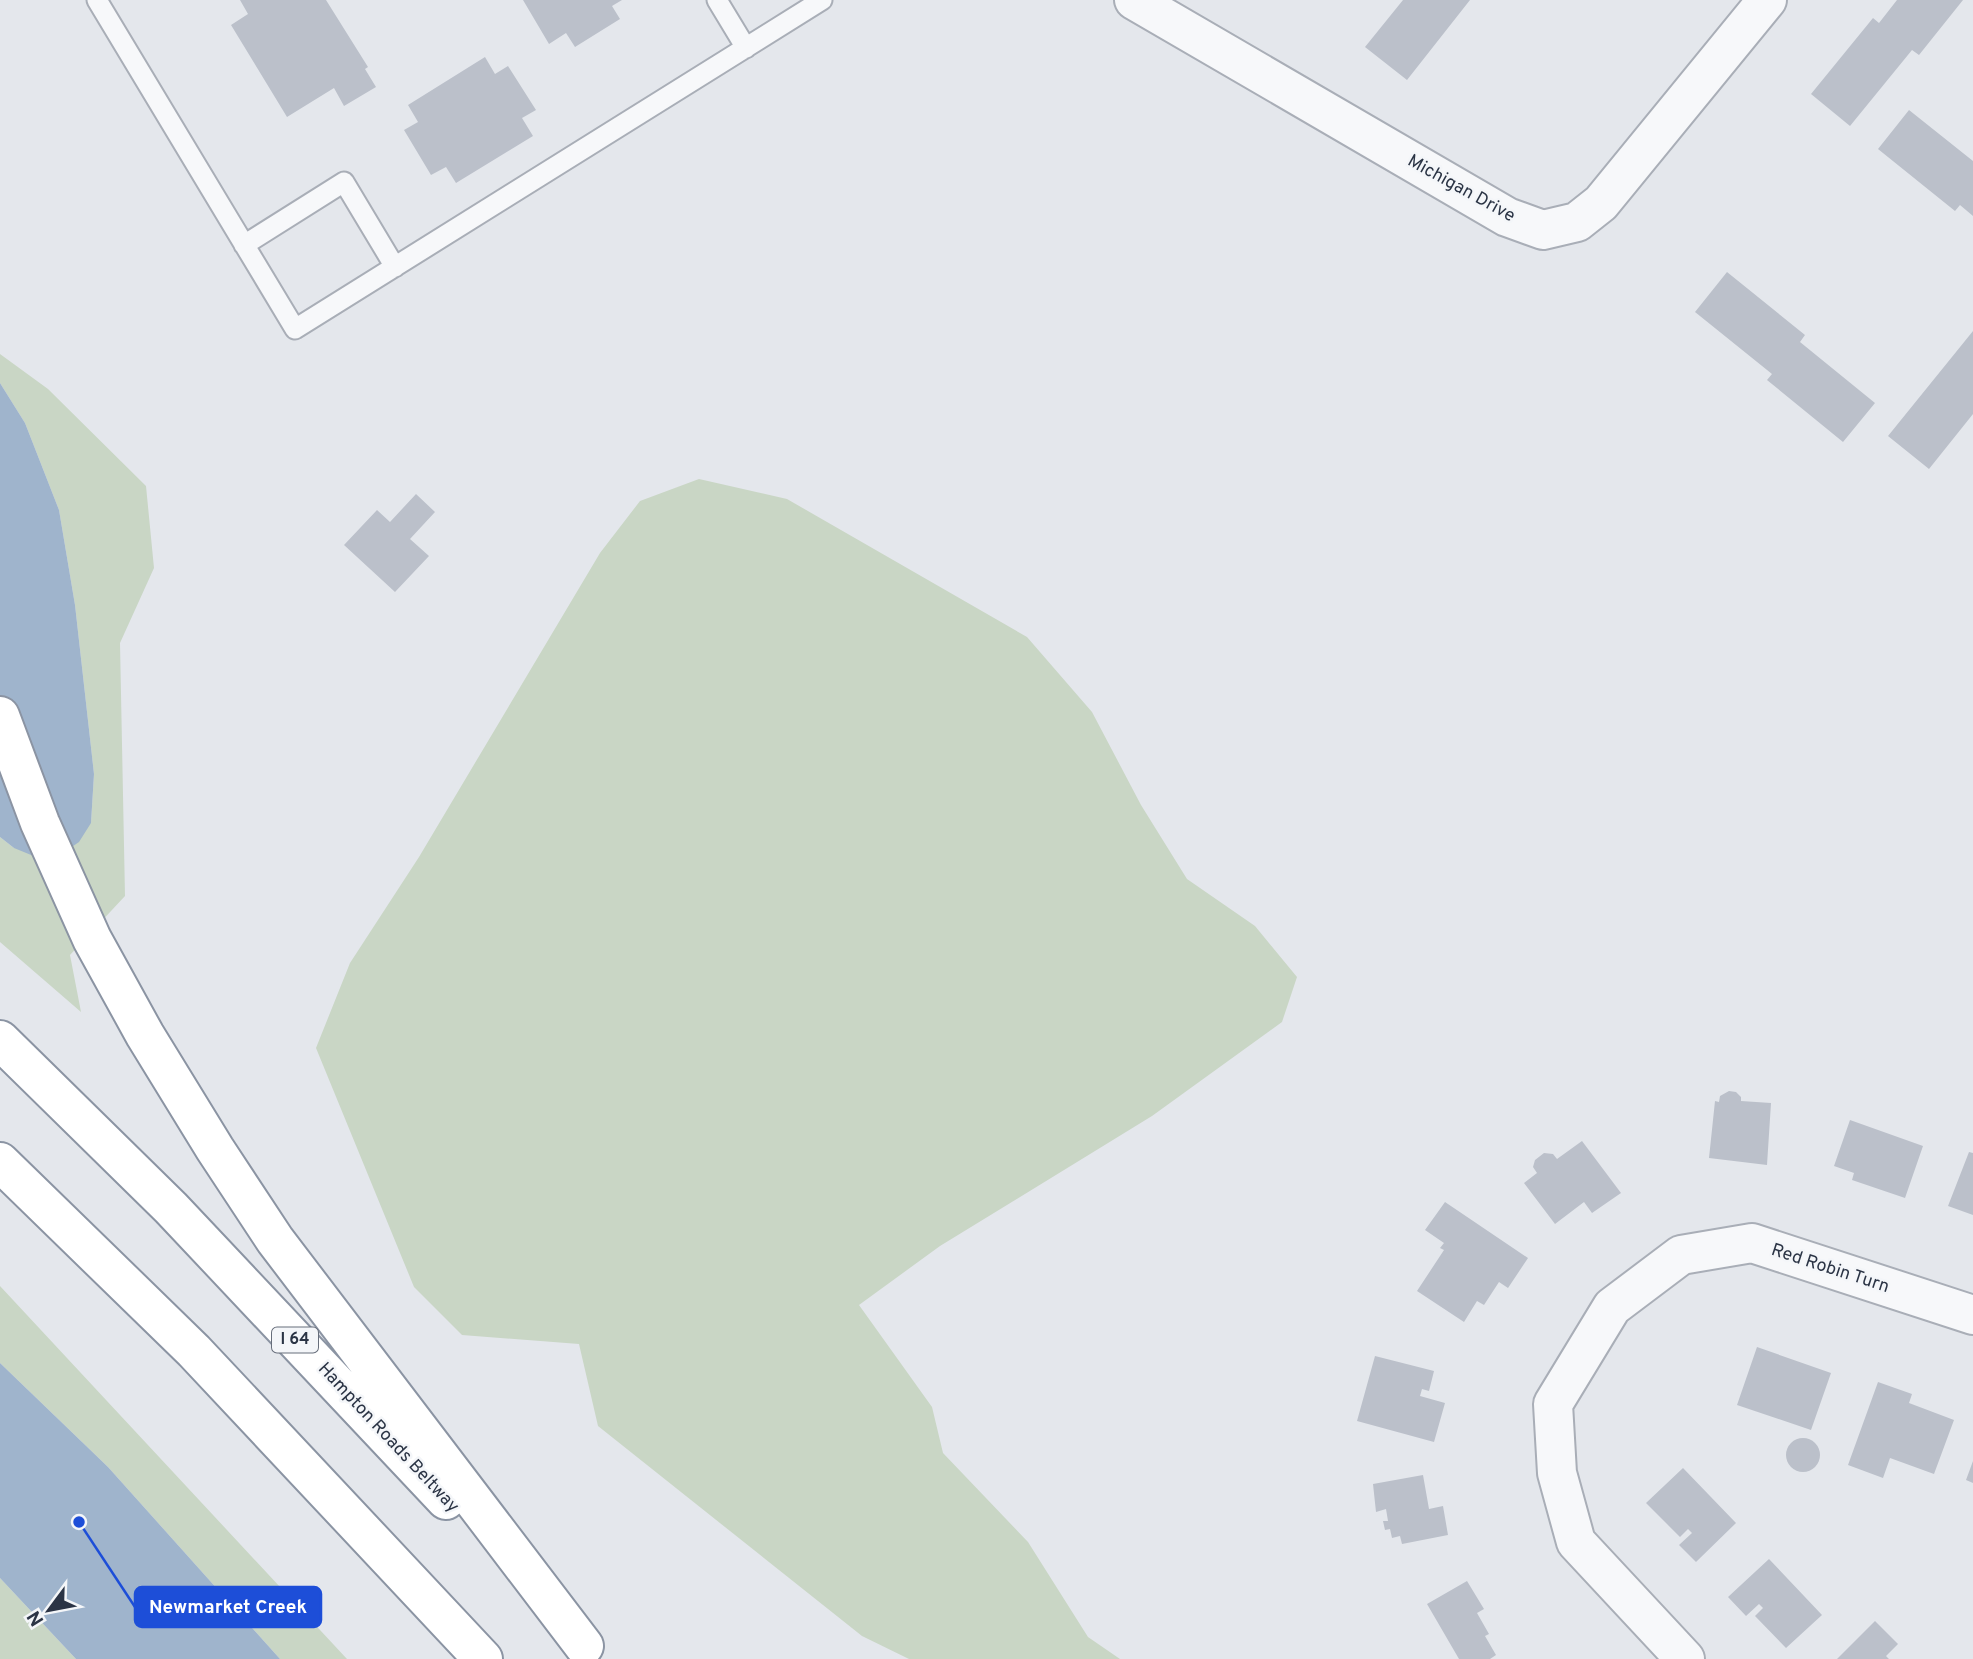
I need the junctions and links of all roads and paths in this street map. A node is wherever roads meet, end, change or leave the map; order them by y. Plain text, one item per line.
1 (97, 0) edge
2 (717, 0) edge
3 (822, 0) edge
4 (1134, 0) edge
5 (1767, 0) edge
6 (746, 48) junction
7 (244, 245) junction
8 (395, 267) junction
9 (0, 716) edge
10 (0, 1040) edge
11 (0, 1162) edge
12 (0, 1200) edge
13 (1973, 1315) edge
14 (194, 1351) junction
15 (590, 1653) edge
16 (483, 1659) edge
17 (1685, 1659) edge

1 - 7 lane
2 - 6 lane
3 - 6 lane
4 - 5 street, Michigan Drive
6 - 8 lane
7 - 8 lane
7 - 8 lane
9 - 15 highway
10 - 15 highway, Hampton Roads Beltway / I 64
11 - 14 highway
12 - 14 highway
13 - 17 street, Red Robin Turn
14 - 16 highway

